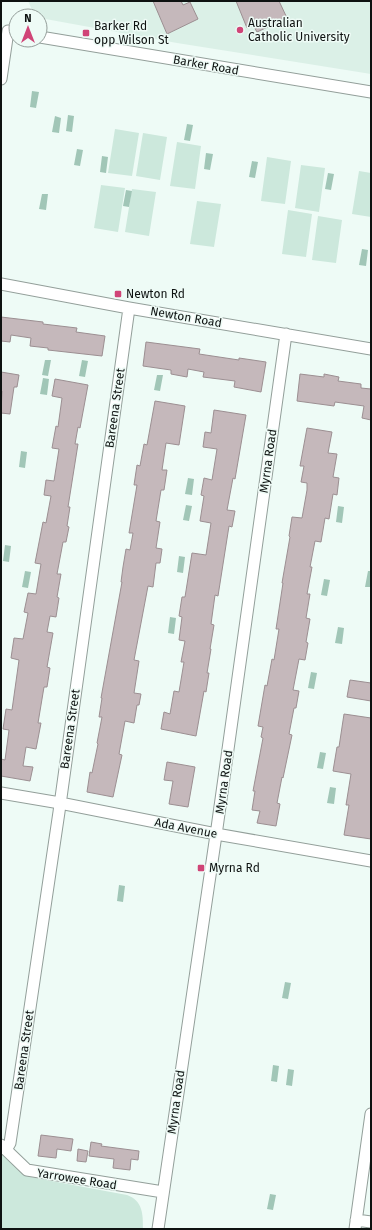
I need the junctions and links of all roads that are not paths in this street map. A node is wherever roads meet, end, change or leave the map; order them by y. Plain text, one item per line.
1 (8, 31) edge
2 (48, 38) edge
3 (1, 79) edge
4 (371, 92) edge
5 (1, 284) edge
6 (129, 308) junction
7 (286, 334) junction
8 (371, 349) edge
9 (1, 793) edge
10 (60, 803) junction
11 (216, 834) junction
12 (371, 861) edge
13 (371, 1114) edge
14 (3, 1148) edge
15 (163, 1192) junction
16 (371, 1222) edge
17 (356, 1225) edge
18 (158, 1229) edge

1 - 3 street
2 - 4 street, Barker Road
5 - 6 street, Newton Road
6 - 7 street, Newton Road
6 - 10 street, Bareena Street
7 - 8 street, Newton Road
7 - 11 street, Myrna Road
9 - 10 street, Ada Avenue
10 - 11 street, Ada Avenue
10 - 14 street, Bareena Street
11 - 12 street, Ada Avenue
11 - 15 street, Myrna Road
13 - 17 street
14 - 15 street, Yarrowee Road
15 - 18 street, Myrna Road
16 - 17 street

